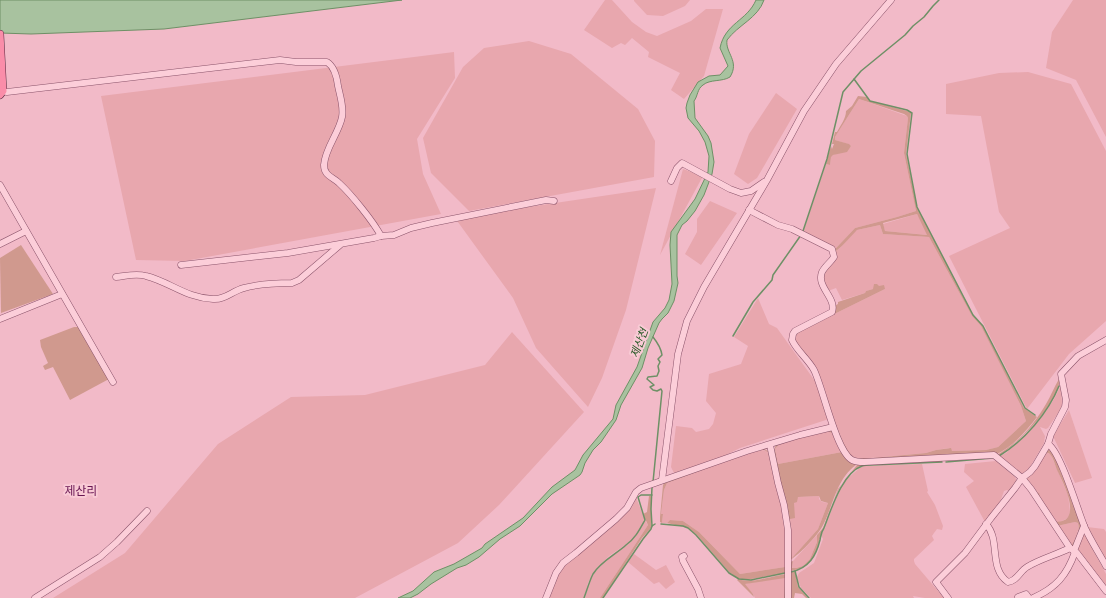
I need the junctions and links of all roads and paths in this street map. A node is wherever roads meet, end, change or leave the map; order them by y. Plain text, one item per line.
1 (891, 0) edge
2 (0, 34) edge
3 (1, 92) edge
4 (766, 180) junction
5 (671, 181) dead end
6 (0, 185) edge
7 (554, 201) dead end
8 (749, 210) junction
9 (26, 231) junction
10 (381, 236) junction
11 (0, 244) edge
12 (341, 244) junction
13 (181, 265) dead end
14 (116, 277) dead end
15 (62, 294) junction
16 (0, 319) edge
17 (1106, 340) edge
18 (113, 382) dead end
19 (834, 427) junction
20 (1048, 444) junction
21 (770, 445) junction
22 (1022, 478) junction
23 (662, 480) junction
24 (146, 511) dead end
25 (986, 524) junction
26 (1084, 526) junction
27 (1073, 550) junction
28 (684, 556) dead end
29 (1106, 566) edge
30 (1106, 591) edge
31 (35, 598) edge
32 (546, 598) edge
33 (701, 598) edge
34 (788, 598) edge
35 (948, 598) edge
36 (1018, 598) edge
37 (1029, 598) edge
38 (1033, 598) edge

1 - 4 street
2 - 3 main road
3 - 10 street
4 - 5 street
4 - 8 street
6 - 9 street
7 - 10 street
8 - 19 street
8 - 23 street
9 - 11 street
9 - 15 street
10 - 12 street
12 - 13 street
12 - 14 street
15 - 16 street
15 - 18 street
17 - 20 street
19 - 21 street
19 - 22 street
20 - 22 street
20 - 26 street
21 - 23 street
21 - 34 street
22 - 25 street
22 - 27 street
23 - 32 street
24 - 31 street
25 - 27 street
25 - 35 street
26 - 27 street
26 - 29 street
27 - 30 street
27 - 38 street
28 - 33 street
36 - 37 street

